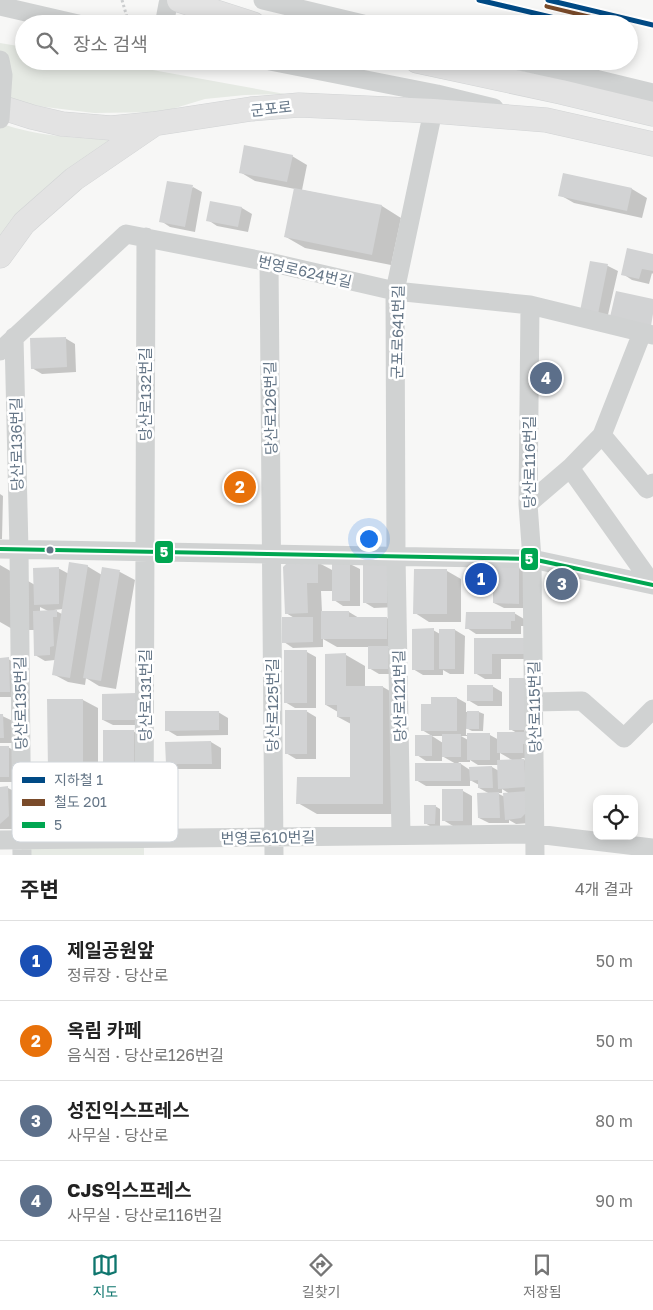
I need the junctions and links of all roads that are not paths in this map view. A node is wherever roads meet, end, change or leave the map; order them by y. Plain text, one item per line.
1 (173, 0) edge
2 (180, 0) edge
3 (263, 0) edge
4 (0, 6) edge
5 (39, 15) edge
6 (166, 15) edge
7 (226, 15) edge
8 (326, 15) edge
9 (0, 60) edge
10 (316, 70) edge
11 (459, 70) edge
12 (559, 70) edge
13 (653, 92) edge
14 (0, 107) edge
15 (433, 112) junction
16 (653, 114) edge
17 (0, 119) edge
18 (546, 120) junction
19 (153, 124) junction
20 (653, 144) edge
21 (146, 237) junction
22 (0, 256) edge
23 (269, 262) junction
24 (395, 291) junction
25 (530, 304) junction
26 (648, 334) edge
27 (14, 337) junction
28 (0, 351) edge
29 (602, 435) junction
30 (570, 468) junction
31 (653, 483) edge
32 (528, 504) junction
33 (0, 549) edge
34 (19, 550) junction
35 (145, 552) junction
36 (272, 555) junction
37 (396, 556) junction
38 (532, 559) junction
39 (653, 585) edge
40 (534, 702) junction
41 (653, 709) edge
42 (21, 762) edge
43 (144, 762) edge
44 (536, 834) junction
45 (402, 835) junction
46 (0, 840) edge
47 (90, 842) edge
48 (178, 842) edge
49 (213, 846) edge
50 (273, 846) edge
51 (22, 847) edge
52 (653, 848) edge
53 (535, 855) edge

1 - 6 street
2 - 7 main road
3 - 8 street
4 - 5 street
9 - 17 street, bridge
10 - 18 street, 군포로
11 - 16 main road
12 - 13 street
14 - 19 main road, 군포로
15 - 18 main road, 군포로
15 - 19 main road, 군포로
15 - 24 street, 군포로641번길
18 - 20 main road, 군포로
19 - 22 main road
21 - 23 street, 번영로624번길
21 - 27 street, 번영로624번길
21 - 35 street, 당산로132번길
23 - 24 street, 번영로624번길
23 - 36 street, 당산로126번길
24 - 25 street, 번영로624번길
24 - 37 street, 군포로641번길
25 - 26 street, 번영로624번길
25 - 32 street, 당산로116번길
26 - 29 street
27 - 28 street, 번영로624번길
27 - 34 street, 당산로136번길
29 - 30 street
29 - 31 street
30 - 32 street
30 - 39 street
32 - 38 street, 당산로116번길
33 - 34 street
34 - 35 street
34 - 42 street, 당산로135번길
35 - 36 street
35 - 43 street, 당산로131번길
36 - 37 street
36 - 50 street, 당산로125번길
37 - 38 street
37 - 45 street, 당산로121번길
38 - 39 street
38 - 40 street, 당산로115번길
40 - 41 street
40 - 44 street, 당산로115번길
44 - 45 street, 번영로610번길
44 - 52 street, 번영로610번길
44 - 53 street, 당산로115번길
45 - 50 street, 번영로610번길
46 - 51 street, 번영로610번길
47 - 51 street, 번영로610번길
48 - 49 street, 번영로610번길
49 - 50 street, 번영로610번길

